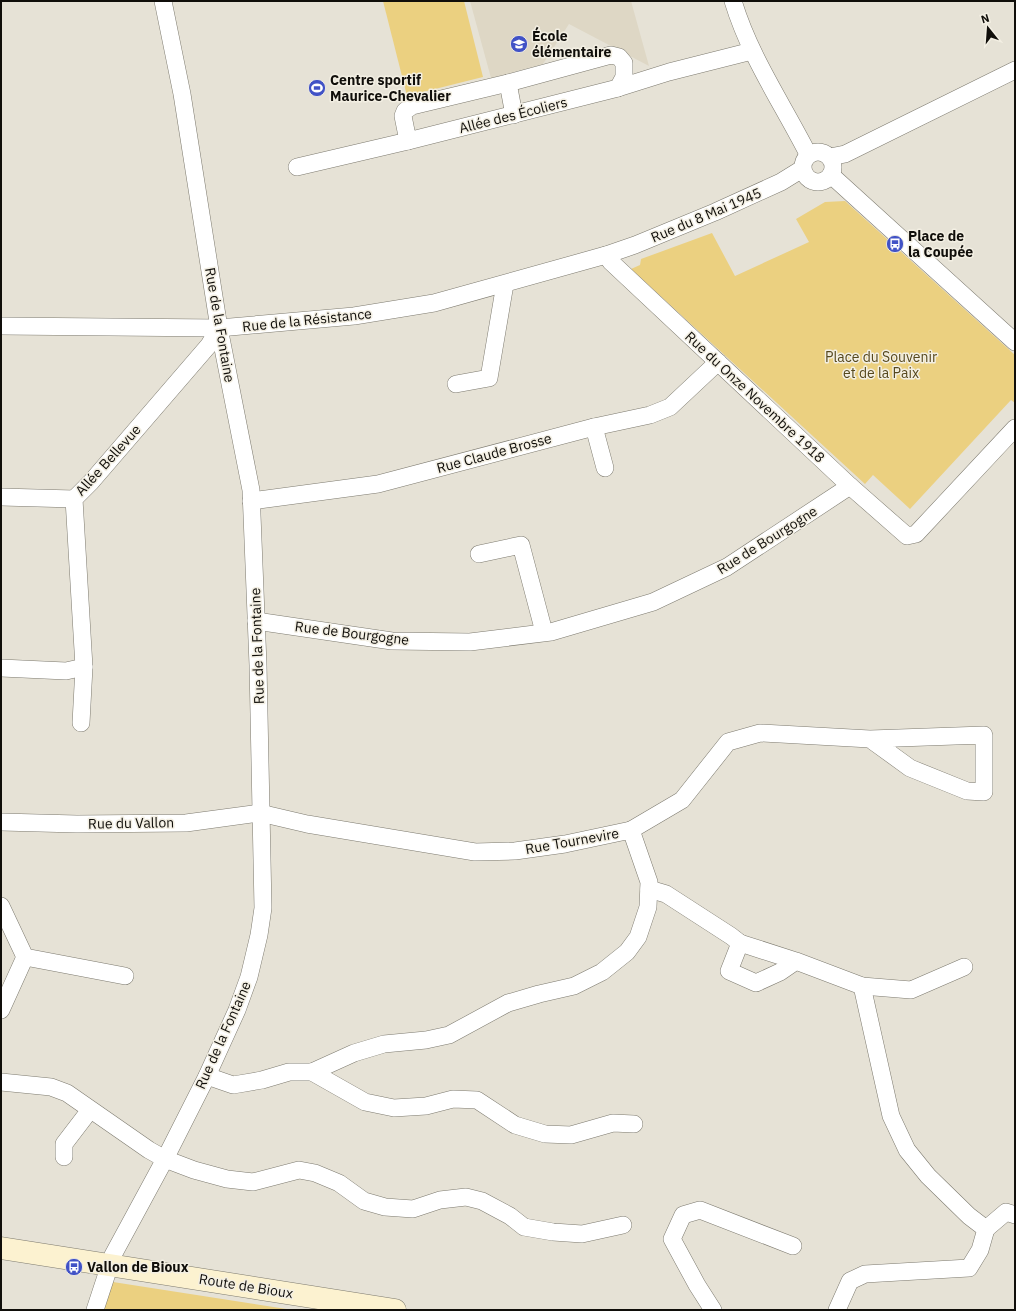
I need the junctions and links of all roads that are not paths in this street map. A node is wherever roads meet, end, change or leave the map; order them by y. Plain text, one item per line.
1 (163, 1) edge
2 (733, 1) edge
3 (752, 51) junction
4 (624, 63) junction
5 (1015, 70) edge
6 (663, 75) junction
7 (508, 83) junction
8 (618, 88) junction
9 (514, 115) junction
10 (408, 141) junction
11 (830, 157) junction
12 (805, 162) junction
13 (297, 166) dead end
14 (831, 175) junction
15 (606, 255) junction
16 (505, 284) junction
17 (1, 326) edge
18 (219, 328) junction
19 (1015, 342) edge
20 (718, 362) junction
21 (456, 384) dead end
22 (594, 427) junction
23 (1015, 428) edge
24 (605, 468) dead end
25 (850, 486) junction
26 (1, 497) edge
27 (74, 499) junction
28 (251, 501) junction
29 (479, 554) dead end
30 (256, 621) junction
31 (544, 632) junction
32 (84, 667) junction
33 (1, 668) edge
34 (81, 723) dead end
35 (870, 739) junction
36 (260, 813) junction
37 (1, 822) edge
38 (631, 830) junction
39 (649, 889) junction
40 (1, 906) edge
41 (740, 943) junction
42 (25, 957) junction
43 (796, 961) junction
44 (964, 967) dead end
45 (125, 976) dead end
46 (862, 986) junction
47 (1, 1010) edge
48 (312, 1072) junction
49 (206, 1076) junction
50 (1, 1082) edge
51 (90, 1110) junction
52 (634, 1124) dead end
53 (64, 1157) dead end
54 (165, 1159) junction
55 (1015, 1215) edge
56 (623, 1226) dead end
57 (986, 1229) junction
58 (793, 1246) dead end
59 (1, 1248) edge
60 (109, 1264) junction
61 (94, 1310) edge
62 (395, 1310) edge
63 (713, 1310) edge
64 (837, 1310) edge

1 - 18 street, Rue de la Fontaine
2 - 3 street
3 - 6 street, Allée des Écoliers
3 - 12 street
4 - 6 street, Allée des Écoliers
4 - 7 street, Allée des Écoliers
4 - 8 street
5 - 11 street
6 - 8 street, Allée des Écoliers
7 - 9 street
7 - 10 street, Allée des Écoliers
8 - 9 street, Allée des Écoliers
9 - 10 street, Allée des Écoliers
10 - 13 street, Allée des Écoliers
11 - 12 street
11 - 14 street
12 - 14 street
12 - 15 street, Rue du 8 Mai 1945
14 - 19 street
15 - 16 street, Rue de la Résistance
15 - 20 street, Rue du Onze Novembre 1918
16 - 18 street, Rue de la Résistance
16 - 21 street
17 - 18 street, Rue de la Résistance
18 - 27 street, Allée Bellevue
18 - 28 street, Rue de la Fontaine
20 - 22 street, Rue Claude Brosse
20 - 25 street, Rue du Onze Novembre 1918
22 - 24 street
22 - 28 street, Rue Claude Brosse
23 - 25 street, Rue du Onze Novembre 1918
25 - 31 street, Rue de Bourgogne
26 - 27 street
27 - 32 street, Allée Bellevue
28 - 30 street, Rue de la Fontaine
29 - 31 street
30 - 31 street, Rue de Bourgogne
30 - 36 street, Rue de la Fontaine
32 - 33 street
32 - 34 street, Allée Bellevue
35 - 35 street
35 - 38 street
36 - 37 street, Rue du Vallon
36 - 38 street, Rue Tournevire
36 - 49 street, Rue de la Fontaine
38 - 39 street, Rue Tournevire
39 - 41 street
39 - 48 street, Rue Tournevire
40 - 42 street
41 - 43 street
41 - 43 street
42 - 45 street
42 - 47 street
43 - 46 street
44 - 46 street
46 - 57 street
48 - 49 street
48 - 52 street
49 - 54 street, Rue de la Fontaine
50 - 51 street
51 - 53 street
51 - 54 street
54 - 56 street
54 - 60 street, Rue de la Fontaine
55 - 57 street
57 - 64 street
58 - 63 street
59 - 60 main road, Route de Bioux
60 - 61 street, Rue de la Fontaine
60 - 62 main road, Route de Bioux

